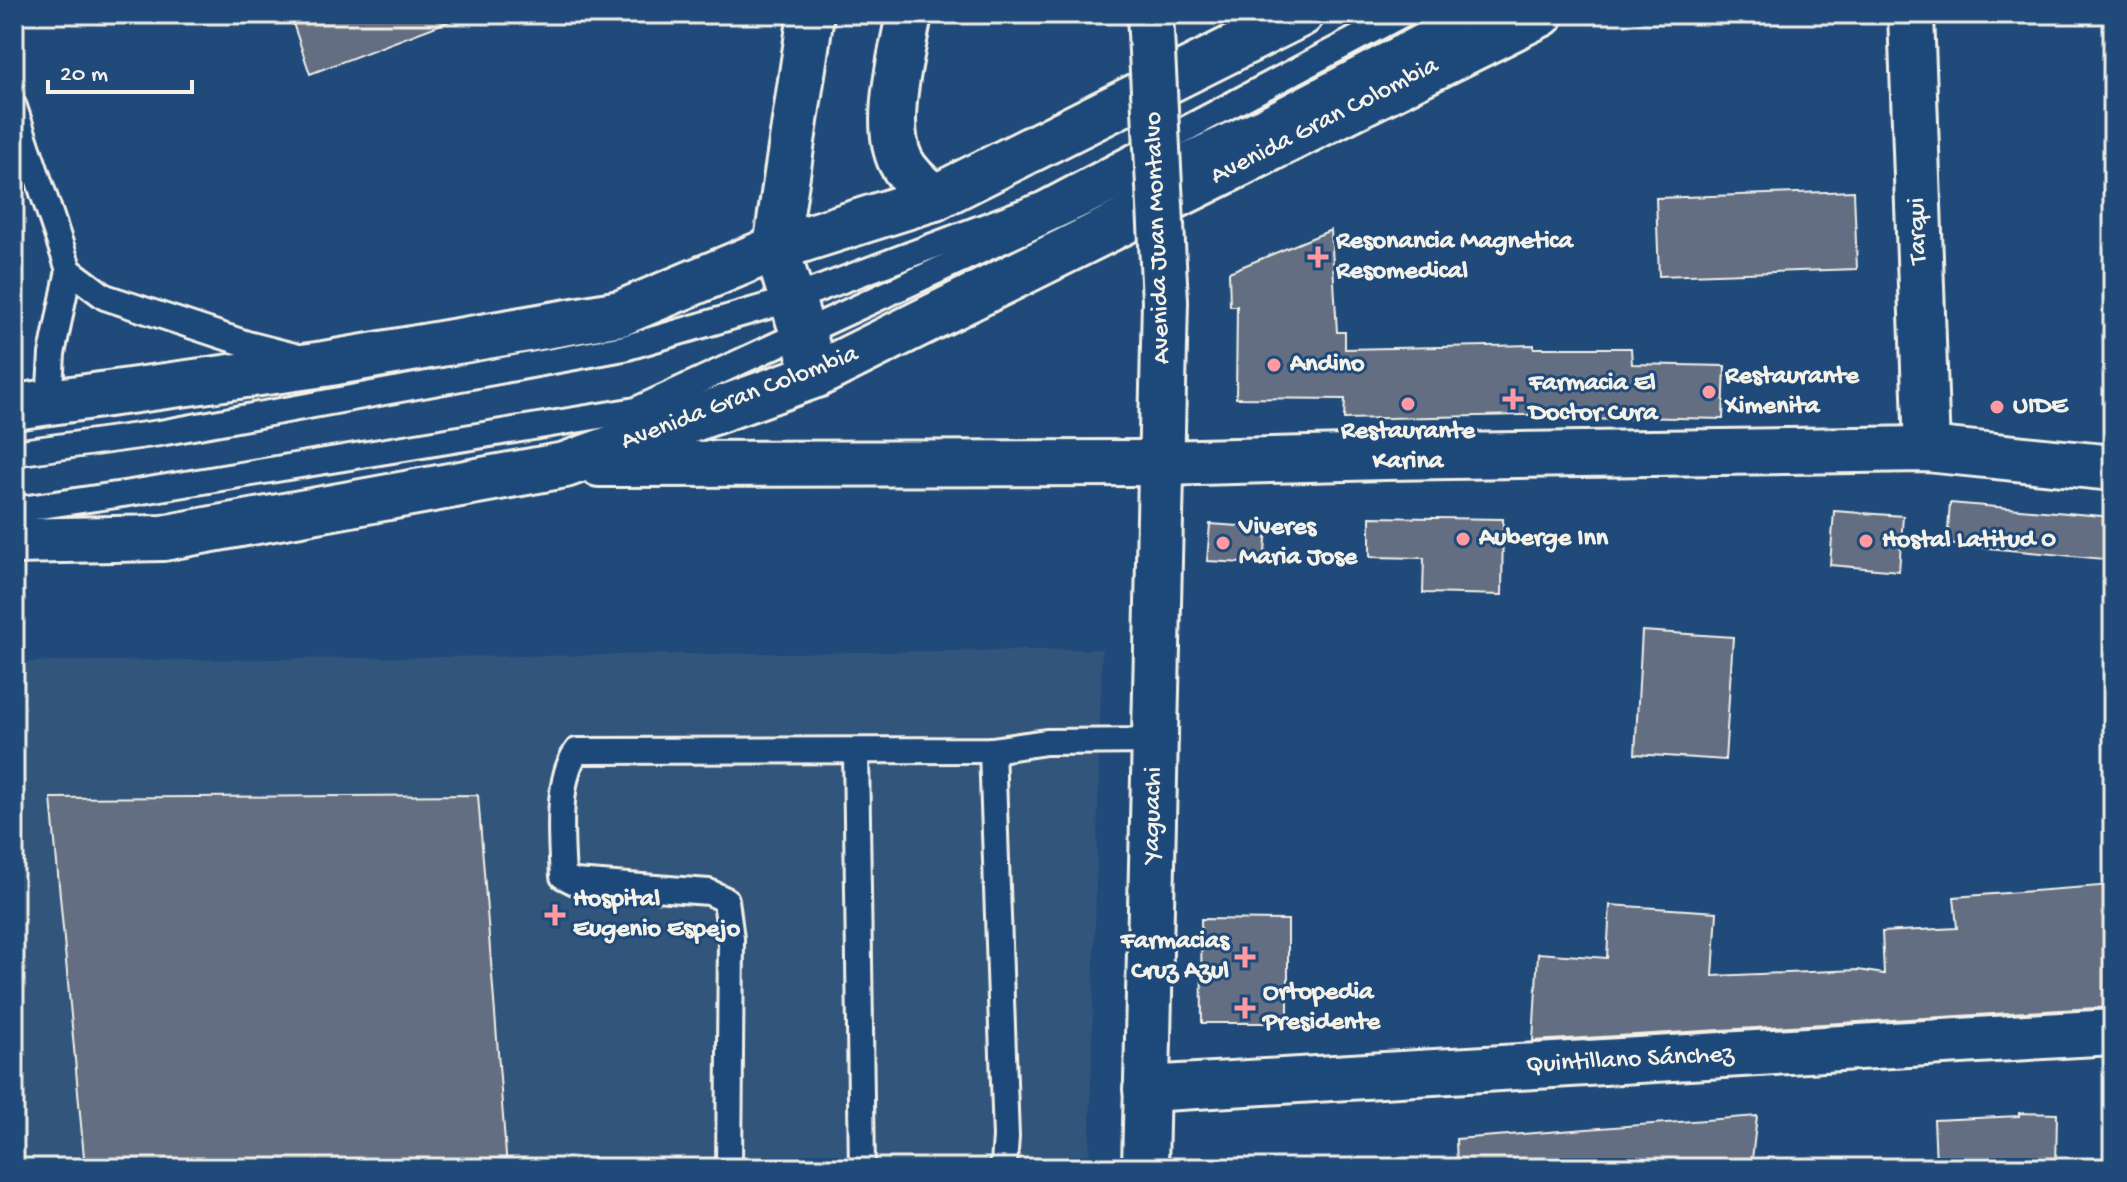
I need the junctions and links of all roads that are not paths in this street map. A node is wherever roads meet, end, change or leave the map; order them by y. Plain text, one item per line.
1 (811, 14) edge
2 (909, 14) edge
3 (1150, 14) edge
4 (1301, 14) edge
5 (1403, 14) edge
6 (1465, 14) edge
7 (1541, 14) edge
8 (1911, 14) edge
9 (14, 107) edge
10 (934, 198) junction
11 (776, 248) junction
12 (69, 270) junction
13 (798, 315) junction
14 (324, 364) junction
15 (816, 375) junction
16 (32, 406) edge
17 (1927, 449) junction
18 (14, 453) edge
19 (1161, 463) junction
20 (565, 465) junction
21 (2113, 468) edge
22 (14, 510) edge
23 (14, 541) edge
24 (1156, 741) junction
25 (992, 750) junction
26 (856, 751) junction
27 (2113, 1032) edge
28 (1146, 1089) junction
29 (729, 1168) edge
30 (862, 1168) edge
31 (1000, 1168) edge
32 (1145, 1168) edge

1 - 11 street
2 - 10 street
3 - 19 street, Avenida Juan Montalvo, bridge
4 - 10 street
5 - 13 lane
6 - 13 lane
7 - 15 street, Avenida Gran Colombia
8 - 17 street, Tarqui
9 - 12 lane
10 - 11 street
11 - 13 street
11 - 14 street
12 - 14 lane
12 - 16 lane
13 - 15 street
13 - 18 lane
13 - 22 lane
14 - 16 street
15 - 20 street, Avenida Gran Colombia
17 - 19 street
17 - 21 street
19 - 20 street
19 - 24 street, Yaguachi
20 - 23 street, Avenida Gran Colombia
24 - 25 lane
24 - 28 street, Yaguachi
25 - 26 lane
25 - 31 lane
26 - 29 lane
26 - 30 lane
27 - 28 street, Quintillano Sánchez
28 - 32 street, Yaguachi

